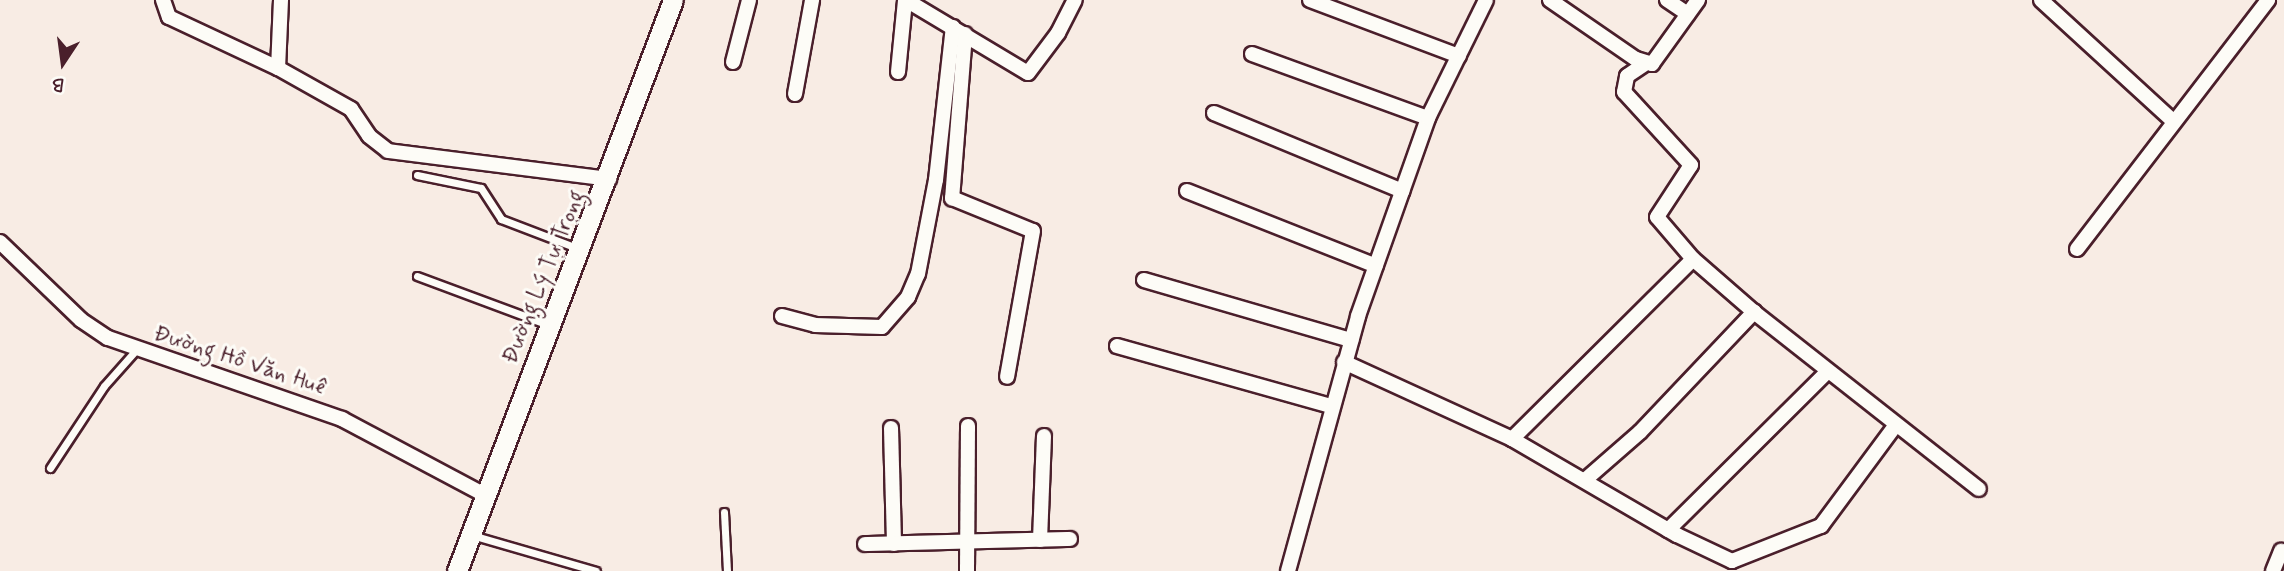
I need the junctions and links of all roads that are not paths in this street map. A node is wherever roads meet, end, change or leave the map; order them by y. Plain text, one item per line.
1 (163, 0) edge
2 (281, 0) edge
3 (673, 0) edge
4 (749, 0) edge
5 (811, 0) edge
6 (906, 0) edge
7 (1075, 0) edge
8 (1310, 0) edge
9 (1486, 0) edge
10 (1550, 0) edge
11 (1667, 0) edge
12 (1698, 0) edge
13 (2041, 0) edge
14 (2269, 0) edge
15 (1688, 15) junction
16 (959, 30) junction
17 (1252, 54) dead end
18 (1459, 56) junction
19 (733, 62) dead end
20 (1646, 63) junction
21 (278, 68) junction
22 (898, 72) dead end
23 (795, 94) dead end
24 (1214, 113) dead end
25 (1428, 118) junction
26 (2174, 122) junction
27 (418, 175) dead end
28 (609, 179) junction
29 (1187, 191) dead end
30 (1402, 191) junction
31 (0, 243) edge
32 (580, 249) junction
33 (2077, 249) dead end
34 (1693, 259) junction
35 (1376, 266) junction
36 (417, 276) dead end
37 (1144, 279) dead end
38 (1754, 312) junction
39 (782, 316) dead end
40 (550, 325) junction
41 (1351, 340) junction
42 (1117, 345) dead end
43 (136, 350) junction
44 (1344, 362) junction
45 (1826, 373) junction
46 (1007, 377) dead end
47 (1331, 406) junction
48 (968, 426) dead end
49 (1895, 426) junction
50 (891, 428) dead end
51 (1044, 436) dead end
52 (1512, 439) junction
53 (50, 467) dead end
54 (1585, 480) junction
55 (1979, 489) dead end
56 (485, 495) junction
57 (724, 512) dead end
58 (1668, 530) junction
59 (471, 535) junction
60 (1070, 539) dead end
61 (1040, 540) junction
62 (968, 542) junction
63 (865, 544) dead end
64 (894, 544) junction
65 (2281, 551) dead end
66 (457, 571) edge
67 (596, 571) edge
68 (727, 571) edge
69 (967, 571) edge
70 (1288, 571) edge
71 (2273, 571) edge

1 - 21 street
2 - 21 street
3 - 28 main road, Đường Lý Tự Trọng
4 - 19 street
5 - 23 street
6 - 16 street
6 - 22 street
7 - 16 street
8 - 18 street
9 - 18 street
10 - 20 street
11 - 15 street
12 - 15 street
13 - 26 street
14 - 26 street
15 - 20 street
16 - 39 street
16 - 46 street
17 - 25 street
18 - 25 street
20 - 34 street
21 - 28 street
24 - 30 street
25 - 30 street
26 - 33 street
27 - 32 lane
28 - 32 main road, Đường Lý Tự Trọng
29 - 35 street
30 - 35 street
31 - 43 street, Đường Hồ Văn Huê
32 - 40 main road, Đường Lý Tự Trọng
34 - 38 street
34 - 52 street
35 - 41 street
36 - 40 lane
37 - 41 street
38 - 45 street
38 - 54 street
40 - 56 main road, Đường Lý Tự Trọng
41 - 44 street
42 - 47 street
43 - 53 lane
43 - 56 street, Đường Hồ Văn Huê
44 - 47 street
44 - 52 street
45 - 49 street
45 - 58 street
47 - 70 street
48 - 62 street
49 - 55 street
49 - 58 street
50 - 64 street
51 - 61 street
52 - 54 street
54 - 58 street
56 - 59 main road, Đường Lý Tự Trọng
57 - 68 lane
59 - 66 main road, Đường Lý Tự Trọng
59 - 67 lane
60 - 61 street
61 - 62 street
62 - 64 street
62 - 69 street
63 - 64 street
65 - 71 street

